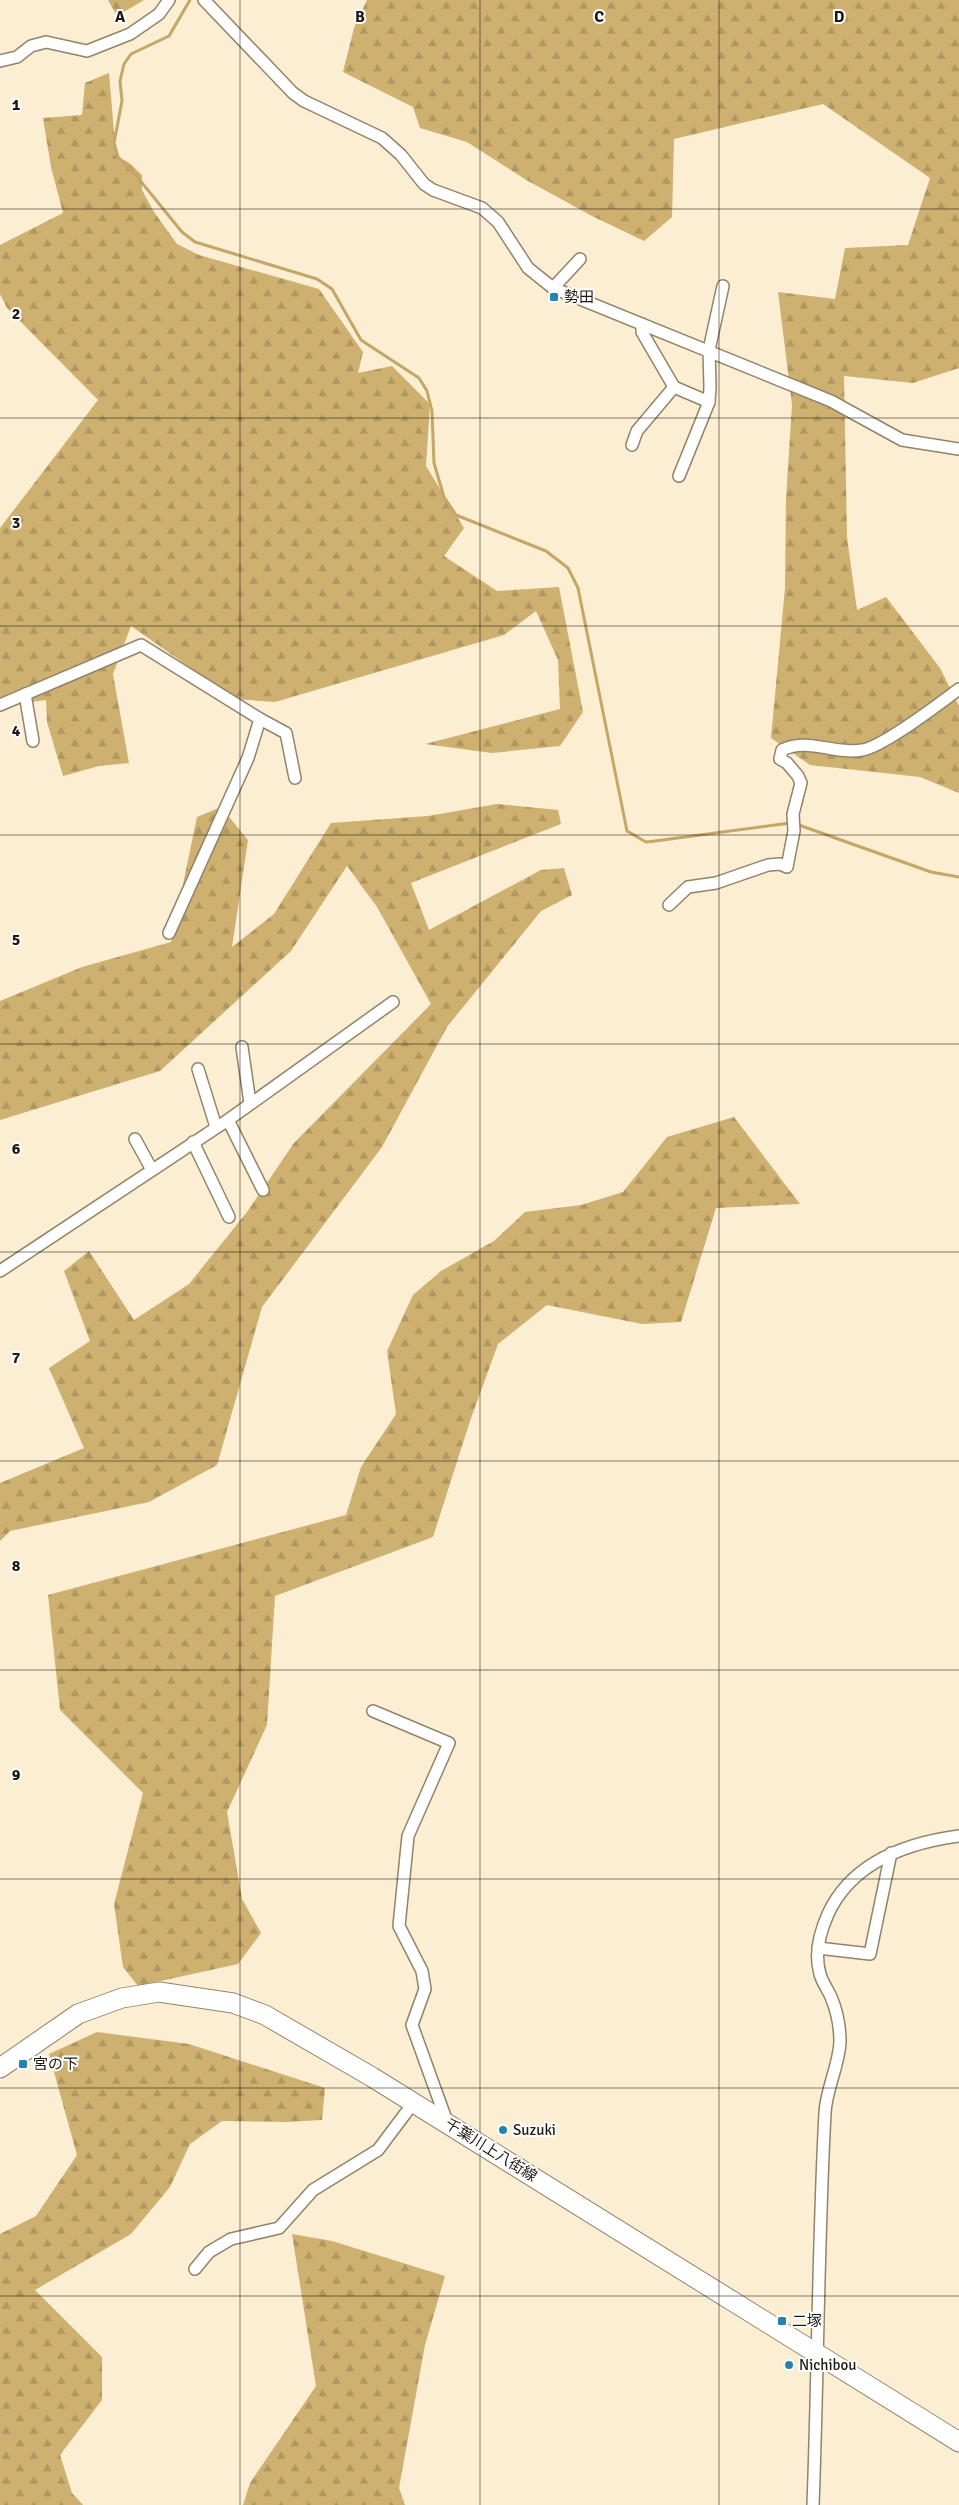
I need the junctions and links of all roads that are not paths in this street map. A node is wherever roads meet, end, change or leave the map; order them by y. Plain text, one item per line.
1 (169, 0) edge
2 (204, 0) edge
3 (0, 61) edge
4 (580, 259) dead end
5 (723, 286) dead end
6 (553, 288) junction
7 (642, 324) junction
8 (709, 350) junction
9 (674, 387) junction
10 (708, 402) junction
11 (632, 445) dead end
12 (959, 449) edge
13 (679, 476) dead end
14 (959, 689) edge
15 (25, 694) junction
16 (0, 705) edge
17 (260, 719) junction
18 (33, 741) dead end
19 (295, 778) dead end
20 (669, 905) dead end
21 (169, 933) dead end
22 (393, 1002) dead end
23 (242, 1047) dead end
24 (198, 1069) dead end
25 (250, 1103) junction
26 (228, 1120) junction
27 (216, 1127) junction
28 (135, 1139) dead end
29 (193, 1142) junction
30 (152, 1170) junction
31 (264, 1190) dead end
32 (229, 1217) dead end
33 (0, 1271) edge
34 (373, 1711) dead end
35 (959, 1836) edge
36 (891, 1853) junction
37 (818, 1948) junction
38 (0, 2068) edge
39 (414, 2102) junction
40 (447, 2123) junction
41 (194, 2269) dead end
42 (819, 2355) junction
43 (959, 2442) edge
44 (813, 2505) edge

1 - 3 street
2 - 6 street
4 - 6 street
5 - 8 street
6 - 7 street
7 - 8 street
7 - 9 street
8 - 10 street
8 - 12 street
9 - 10 street
9 - 11 street
10 - 13 street
14 - 20 street
15 - 16 street
15 - 17 street
15 - 18 street
17 - 19 street
17 - 21 street
22 - 25 street
23 - 25 street
24 - 27 street
25 - 26 street
26 - 27 street
26 - 31 street
27 - 29 street
28 - 30 street
29 - 30 street
29 - 32 street
30 - 33 street
34 - 40 street
35 - 36 street
36 - 37 street
36 - 37 street
37 - 42 street
38 - 39 main road, 千葉川上八街線
39 - 40 main road, 千葉川上八街線
39 - 41 street
40 - 42 main road, 千葉川上八街線
42 - 43 main road, 千葉川上八街線
42 - 44 street

